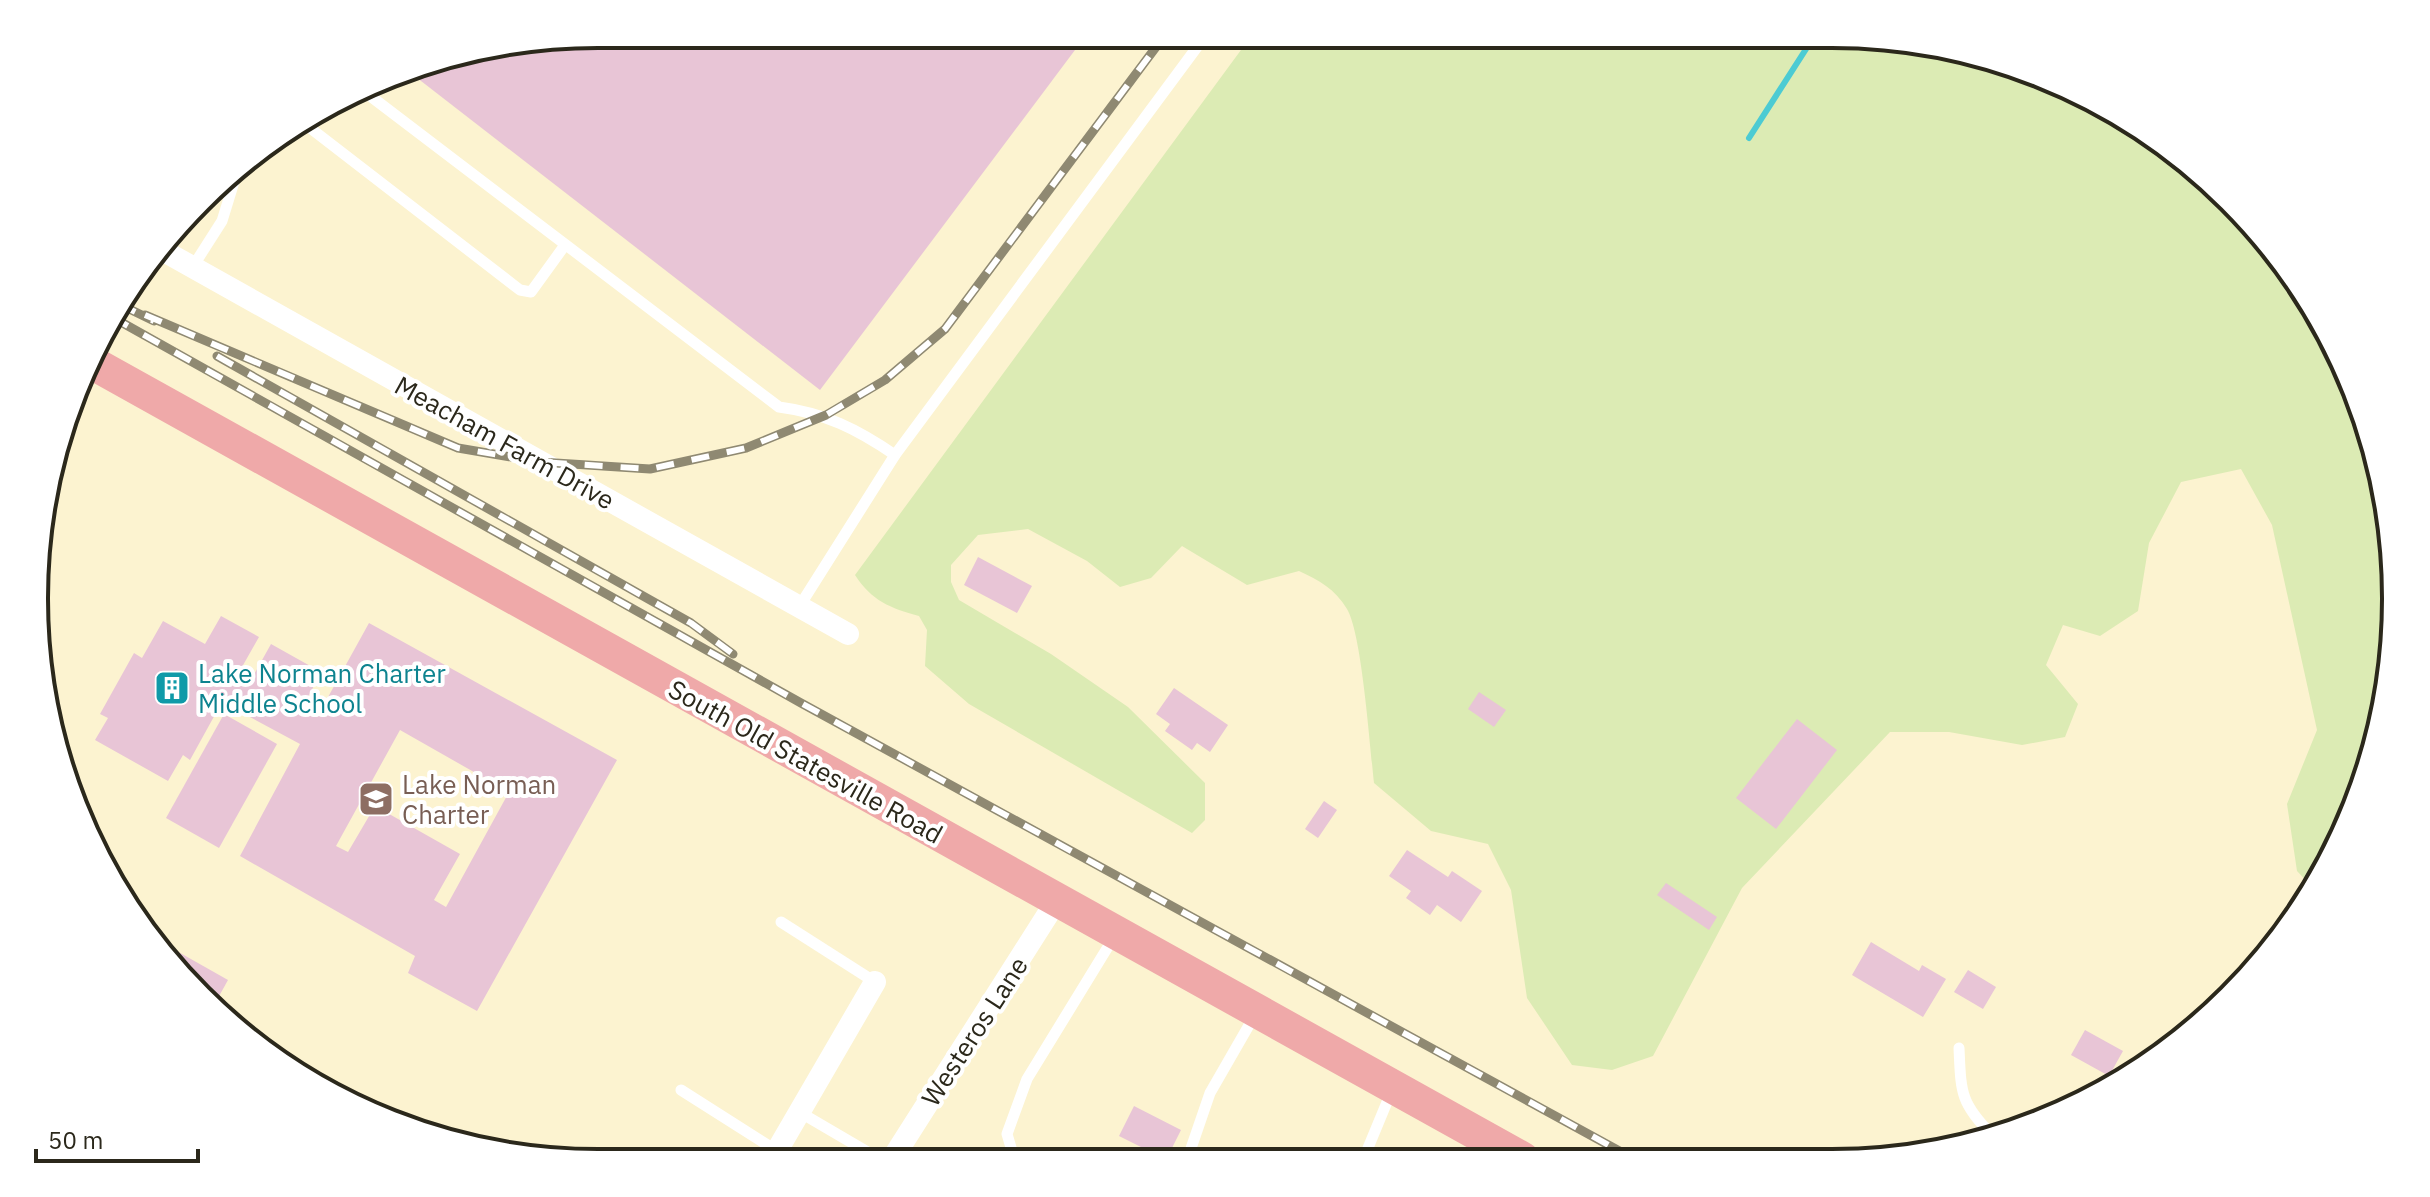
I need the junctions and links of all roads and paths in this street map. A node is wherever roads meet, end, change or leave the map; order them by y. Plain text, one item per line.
1 (1196, 48) edge
2 (372, 97) edge
3 (312, 129) edge
4 (232, 189) edge
5 (565, 245) junction
6 (169, 254) edge
7 (192, 268) junction
8 (100, 367) edge
9 (895, 455) junction
10 (799, 607) junction
11 (848, 634) dead end
12 (1057, 900) junction
13 (781, 922) dead end
14 (1116, 933) junction
15 (875, 982) joint
16 (1257, 1011) junction
17 (1959, 1048) dead end
18 (1393, 1087) junction
19 (681, 1090) dead end
20 (801, 1113) junction
21 (1984, 1127) edge
22 (764, 1149) edge
23 (778, 1149) edge
24 (862, 1149) edge
25 (899, 1149) edge
26 (1011, 1149) edge
27 (1191, 1149) edge
28 (1368, 1149) edge
29 (1505, 1149) edge

1 - 9 lane
2 - 5 lane
3 - 5 lane
4 - 7 lane
5 - 9 lane
6 - 7 street, Meacham Farm Drive
7 - 10 street, Meacham Farm Drive
8 - 12 main road, South Old Statesville Road
9 - 10 lane
10 - 11 street, Meacham Farm Drive
12 - 14 main road, South Old Statesville Road
12 - 25 street, Westeros Lane
13 - 15 lane
14 - 16 main road, South Old Statesville Road
14 - 26 lane
15 - 20 street
16 - 18 main road, South Old Statesville Road
16 - 27 lane
17 - 21 lane
18 - 28 lane
18 - 29 main road, South Old Statesville Road
19 - 22 lane
20 - 23 street
20 - 24 lane

